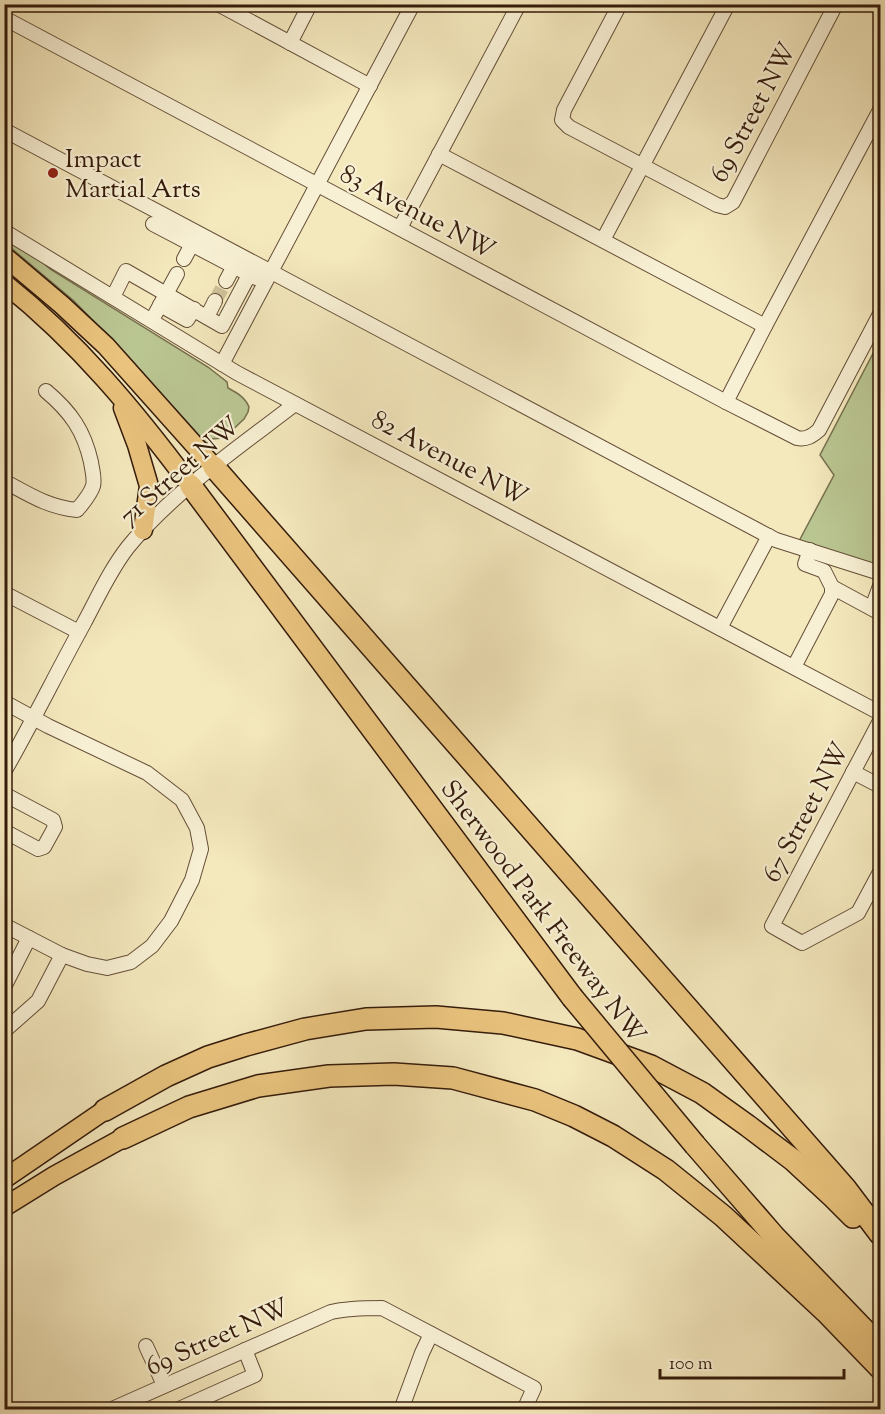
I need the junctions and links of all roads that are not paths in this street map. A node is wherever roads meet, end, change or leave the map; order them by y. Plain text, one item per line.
1 (218, 4) edge
2 (310, 4) edge
3 (413, 4) edge
4 (519, 4) edge
5 (620, 4) edge
6 (728, 4) edge
7 (836, 4) edge
8 (4, 18) edge
9 (290, 43) junction
10 (370, 86) junction
11 (880, 110) edge
12 (4, 130) edge
13 (439, 154) junction
14 (643, 165) junction
15 (317, 185) junction
16 (153, 224) dead end
17 (400, 228) junction
18 (4, 231) edge
19 (603, 240) junction
20 (192, 244) junction
21 (4, 255) edge
22 (184, 259) dead end
23 (234, 267) junction
24 (177, 274) dead end
25 (249, 275) junction
26 (268, 278) junction
27 (226, 280) tunnel mouth
28 (4, 283) edge
29 (113, 297) junction
30 (163, 299) junction
31 (215, 301) tunnel mouth
32 (880, 314) edge
33 (207, 317) junction
34 (152, 320) junction
35 (765, 326) junction
36 (222, 364) junction
37 (46, 391) dead end
38 (117, 392) junction
39 (726, 402) junction
40 (295, 404) junction
41 (214, 467) junction
42 (4, 481) edge
43 (191, 486) junction
44 (143, 530) junction
45 (769, 536) junction
46 (810, 550) junction
47 (880, 573) edge
48 (880, 586) edge
49 (832, 587) junction
50 (4, 592) edge
51 (876, 610) edge
52 (720, 628) junction
53 (79, 632) junction
54 (794, 667) junction
55 (4, 702) edge
56 (880, 713) edge
57 (34, 718) junction
58 (880, 721) edge
59 (4, 772) edge
60 (853, 772) junction
61 (880, 786) edge
62 (4, 794) edge
63 (4, 831) edge
64 (880, 872) edge
65 (4, 924) edge
66 (29, 938) junction
67 (62, 955) junction
68 (4, 987) edge
69 (4, 1031) edge
70 (105, 1110) joint
71 (123, 1138) joint
72 (4, 1179) edge
73 (4, 1207) edge
74 (880, 1234) edge
75 (880, 1245) edge
76 (431, 1334) junction
77 (146, 1346) dead end
78 (880, 1347) edge
79 (245, 1350) junction
80 (880, 1368) edge
81 (164, 1385) junction
82 (110, 1410) edge
83 (177, 1410) edge
84 (401, 1410) edge
85 (524, 1410) edge

1 - 9 street
2 - 9 street
3 - 10 street
4 - 13 street
5 - 14 street
6 - 14 street
7 - 14 street, 69 Street NW
8 - 15 street, 83 Avenue NW
9 - 10 street
10 - 15 street
11 - 35 street
12 - 26 street
13 - 17 street
13 - 19 street
14 - 19 street
15 - 17 street, 83 Avenue NW
15 - 26 street
16 - 20 street
17 - 39 street, 83 Avenue NW
18 - 29 street, 82 Avenue NW
19 - 35 street
20 - 22 street
20 - 23 street
21 - 41 main road
23 - 25 street
23 - 27 street
24 - 30 street
25 - 26 street
25 - 33 street
26 - 36 street
26 - 45 street
28 - 38 main road
29 - 30 street
29 - 34 street, 82 Avenue NW
30 - 33 street
30 - 34 street
31 - 33 street
32 - 39 street, 83 Avenue NW
34 - 36 street, 82 Avenue NW
35 - 39 street
36 - 40 street, 82 Avenue NW
37 - 42 street
38 - 43 main road
38 - 44 main road
40 - 41 street, 71 Street NW
40 - 52 street, 82 Avenue NW
41 - 43 street, 71 Street NW
41 - 74 highway, Sherwood Park Freeway NW
43 - 44 street, 71 Street NW
43 - 78 highway, Sherwood Park Freeway NW, bridge
44 - 53 street, 71 Street NW
45 - 46 street
45 - 52 street
46 - 47 street
46 - 49 street
48 - 51 street
49 - 51 street
49 - 54 street
50 - 53 street
52 - 54 street, 82 Avenue NW
53 - 57 street, 71 Street NW
54 - 56 street, 82 Avenue NW
55 - 57 street
57 - 59 street, 71 Street NW
57 - 67 street
58 - 60 street, 67 Street NW
60 - 61 street
60 - 64 street, 67 Street NW
62 - 63 street
65 - 66 street
66 - 67 street
66 - 68 street
67 - 69 street
70 - 72 main road
70 - 75 highway
71 - 73 main road
71 - 80 highway
76 - 79 street, 69 Street NW
76 - 84 street
76 - 85 street, 69 Street NW
77 - 81 street
79 - 81 street, 69 Street NW
79 - 83 street
81 - 82 street, 69 Street NW

